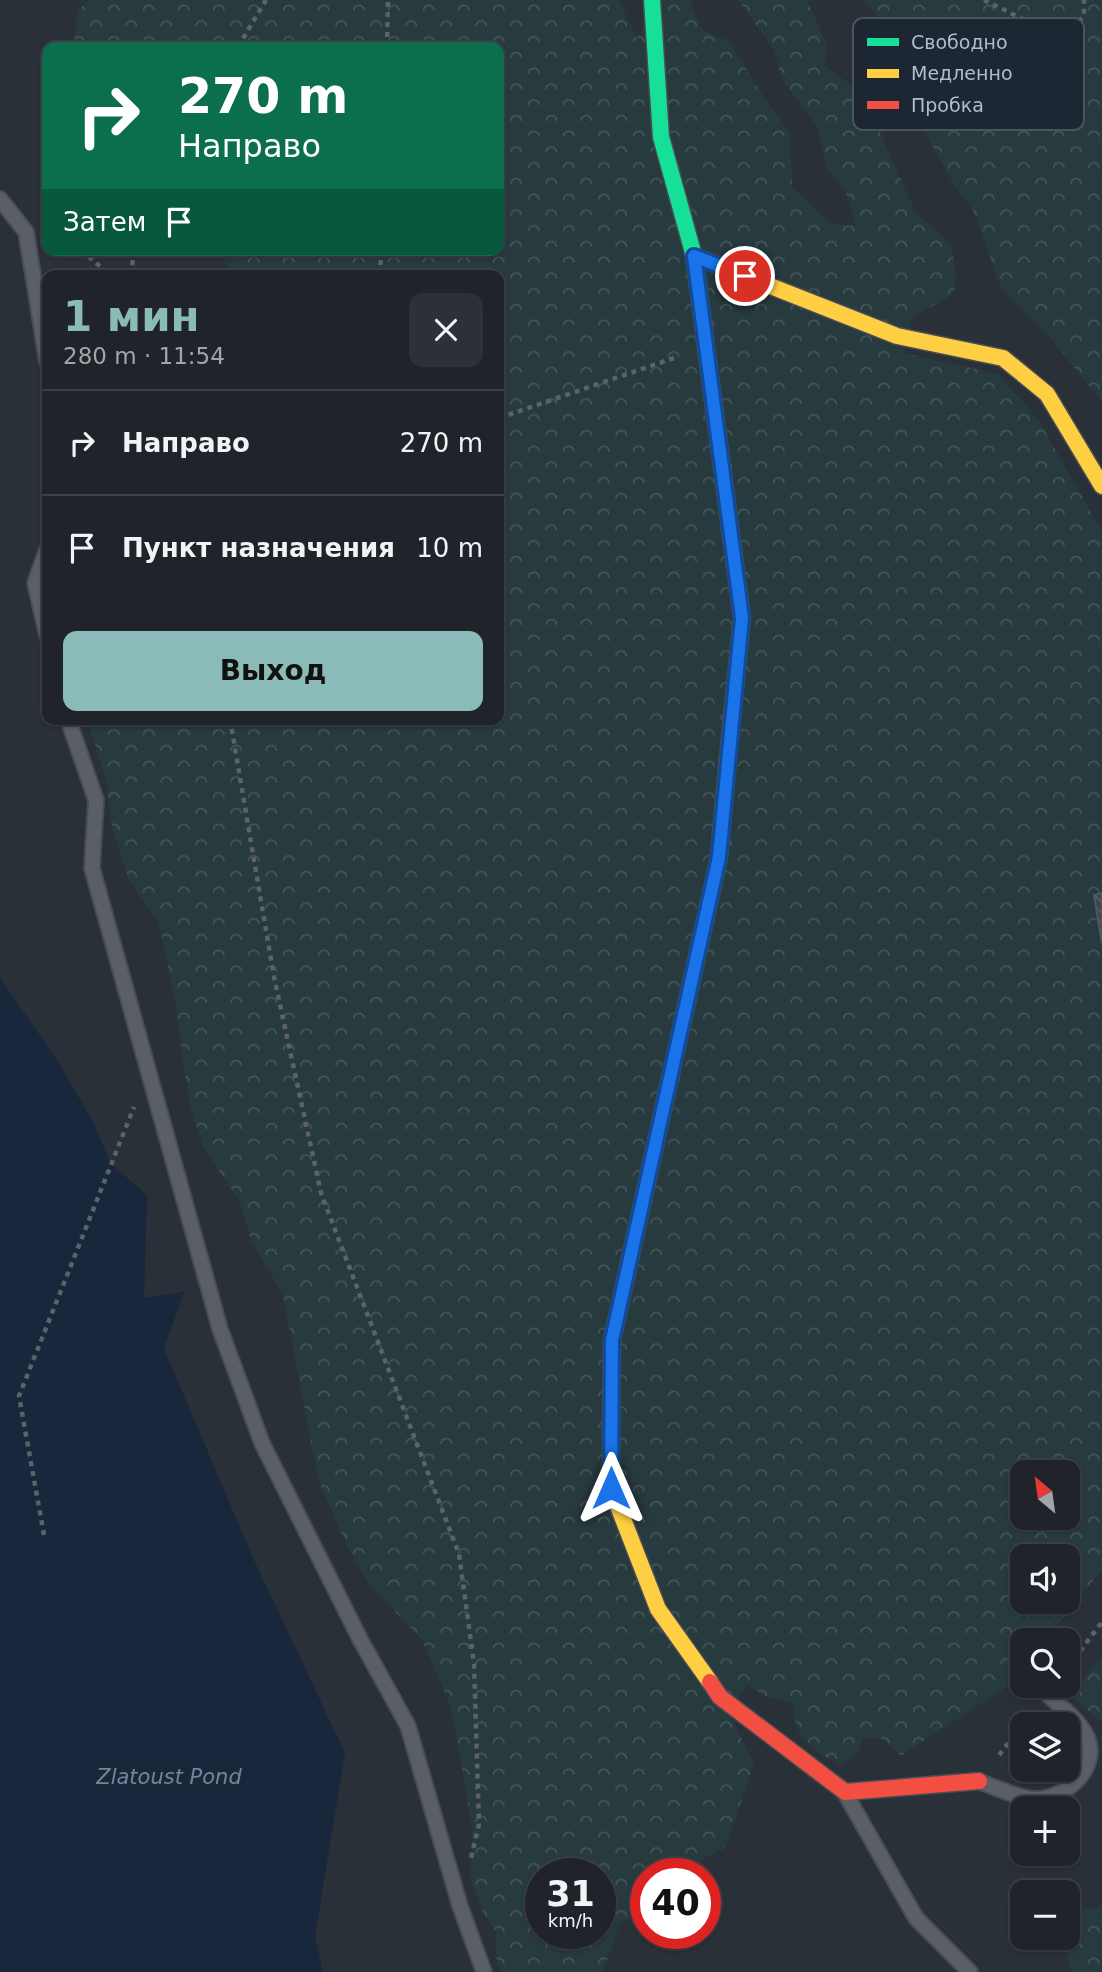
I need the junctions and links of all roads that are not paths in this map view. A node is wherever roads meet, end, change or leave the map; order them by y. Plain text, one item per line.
1 (652, 0) edge
2 (0, 199) edge
3 (694, 256) junction
4 (42, 330) edge
5 (1102, 486) edge
6 (42, 564) edge
7 (42, 613) edge
8 (70, 725) edge
9 (1051, 1698) edge
10 (979, 1781) joint
11 (845, 1792) junction
12 (485, 1972) edge
13 (970, 1972) edge

1 - 3 street
2 - 4 lane
3 - 5 street
3 - 11 street
6 - 7 lane
8 - 12 lane
9 - 10 lane
10 - 11 street
11 - 13 lane

